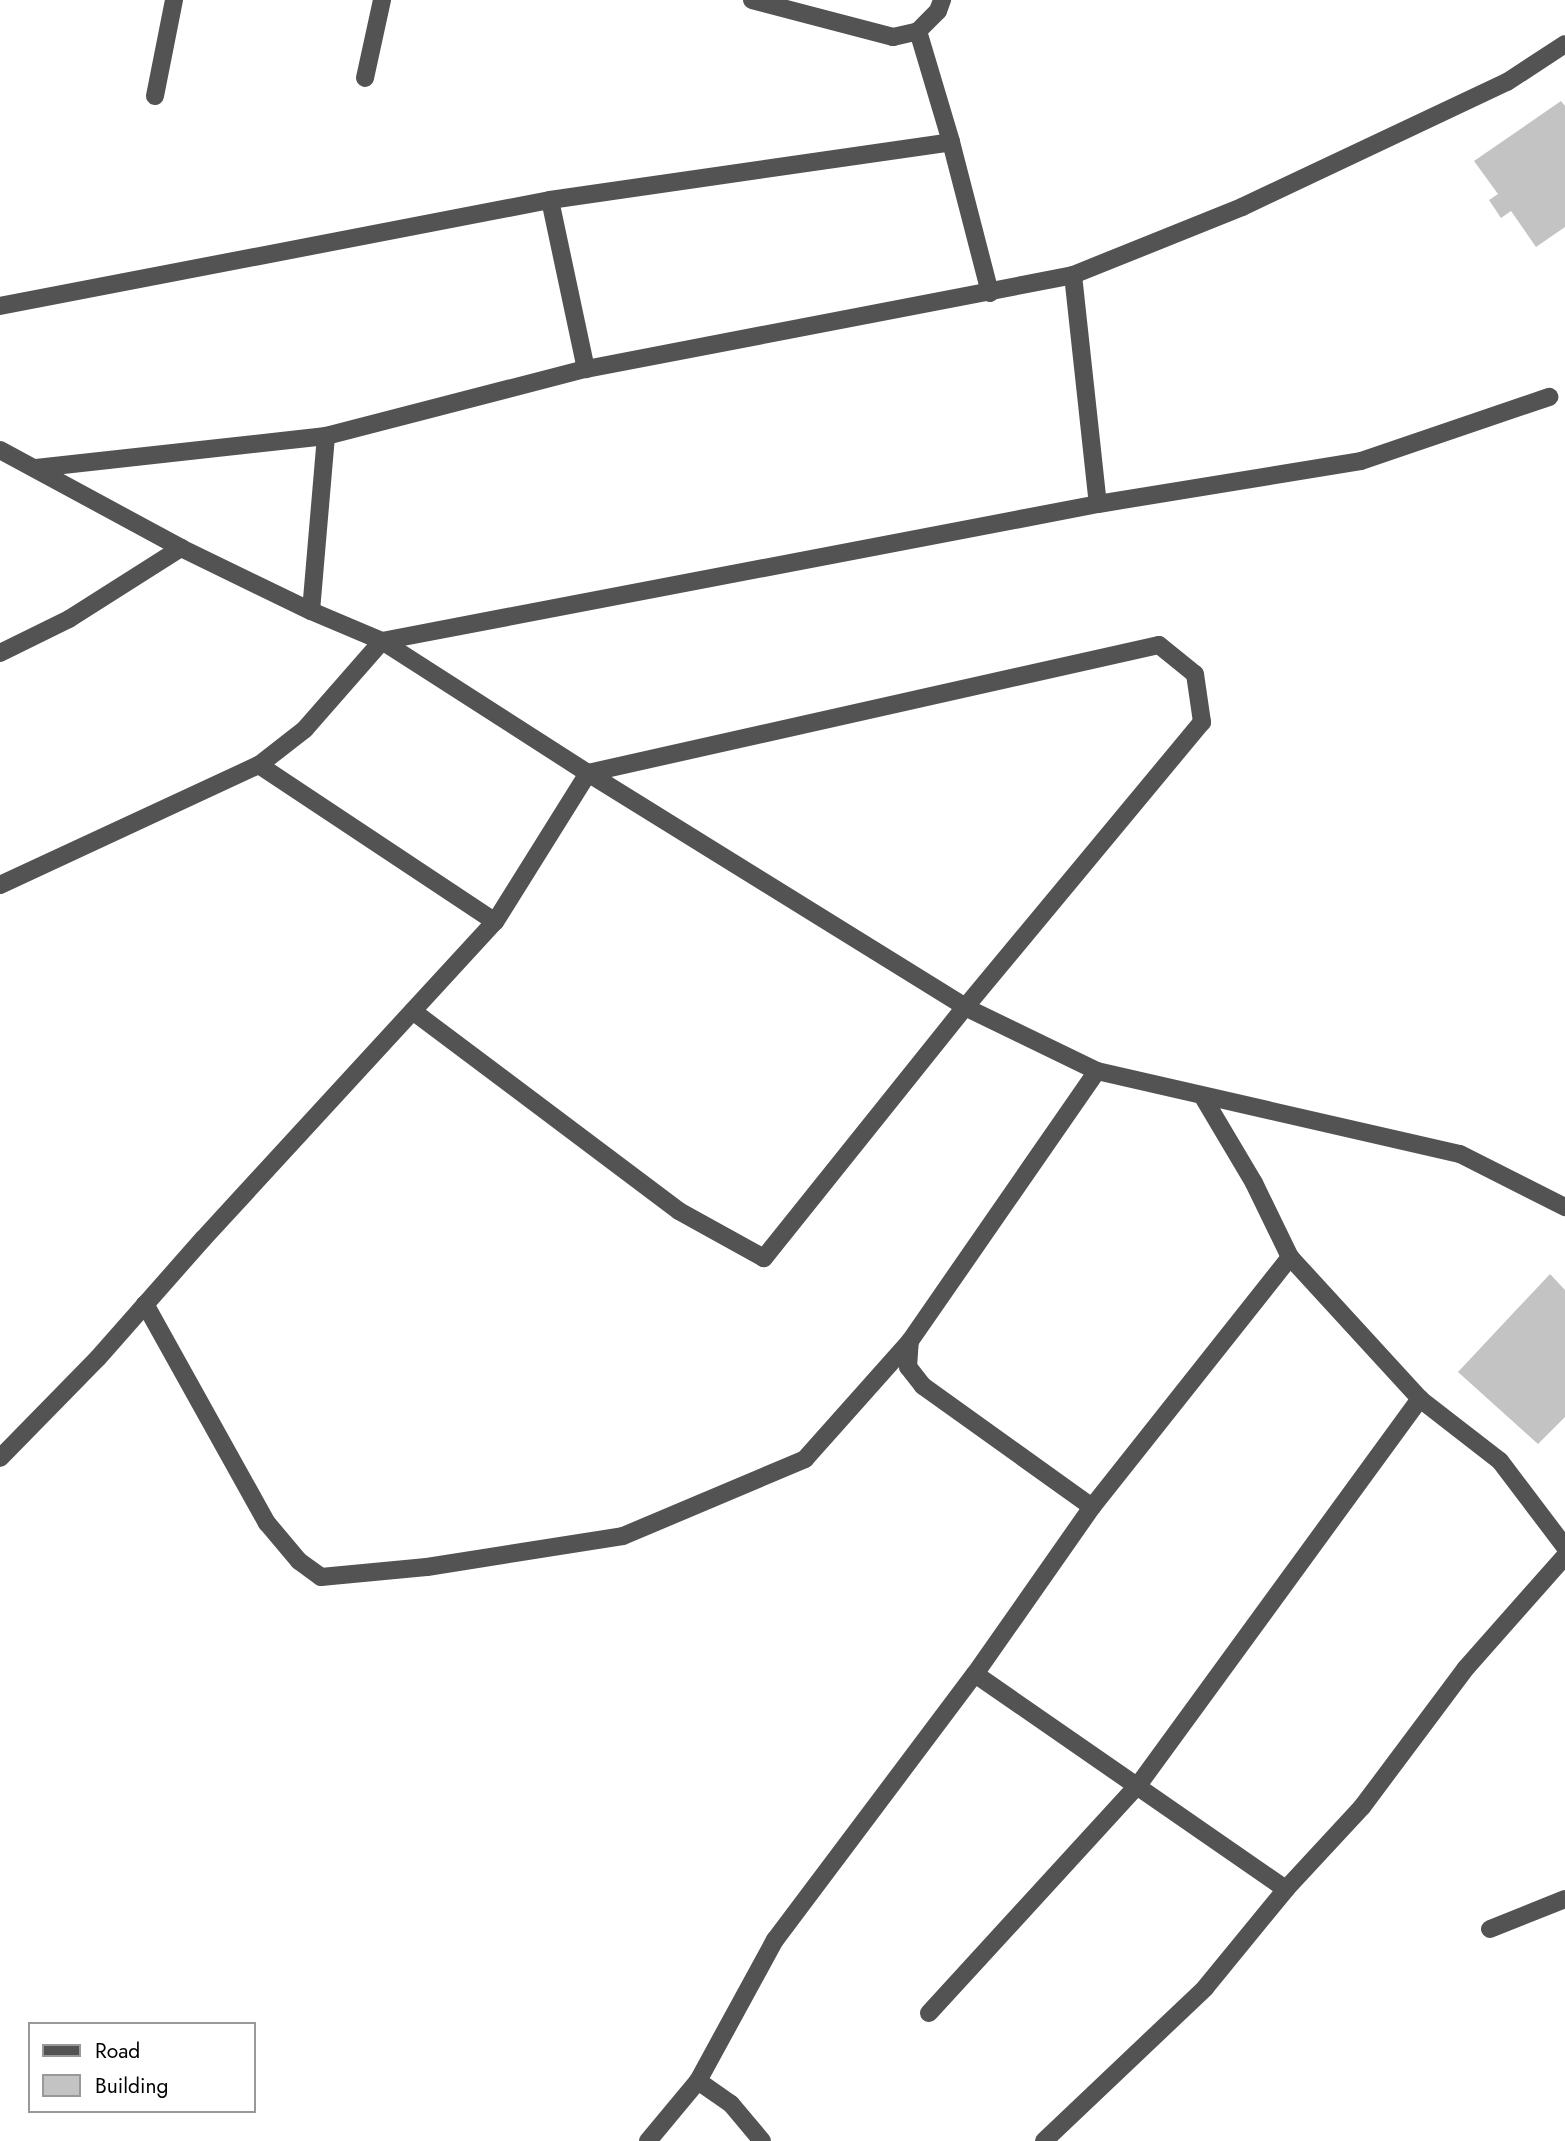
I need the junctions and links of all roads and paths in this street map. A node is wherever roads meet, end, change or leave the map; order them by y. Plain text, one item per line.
1 (174, 0) edge
2 (382, 0) edge
3 (752, 0) edge
4 (942, 0) edge
5 (918, 32) junction
6 (1565, 44) edge
7 (365, 78) dead end
8 (155, 96) dead end
9 (951, 142) junction
10 (550, 200) junction
11 (1073, 275) junction
12 (990, 293) junction
13 (0, 306) edge
14 (586, 369) junction
15 (1549, 397) dead end
16 (327, 436) junction
17 (0, 450) edge
18 (36, 468) junction
19 (1098, 504) junction
20 (181, 548) junction
21 (311, 611) junction
22 (383, 641) junction
23 (0, 653) edge
24 (259, 765) junction
25 (589, 773) junction
26 (0, 885) edge
27 (495, 922) junction
28 (965, 1007) junction
29 (413, 1011) junction
30 (1097, 1071) junction
31 (1203, 1097) junction
32 (1565, 1207) edge
33 (1290, 1256) junction
34 (145, 1304) junction
35 (910, 1341) junction
36 (1420, 1399) junction
37 (0, 1458) edge
38 (1092, 1507) junction
39 (1565, 1547) edge
40 (1565, 1556) edge
41 (975, 1674) junction
42 (1139, 1784) junction
43 (1286, 1889) junction
44 (1565, 1899) edge
45 (1490, 1929) dead end
46 (929, 2013) dead end
47 (698, 2081) junction
48 (648, 2141) edge
49 (762, 2141) edge
50 (1044, 2141) edge

1 - 8 street
2 - 7 street
3 - 5 street
4 - 5 street
5 - 9 street
6 - 11 street
9 - 10 street
9 - 12 street
10 - 13 street
10 - 14 street
11 - 12 street
11 - 19 street
12 - 14 street
14 - 16 street
15 - 19 street
16 - 18 street
16 - 21 street
17 - 18 street
18 - 20 street
19 - 22 street
20 - 21 street
20 - 23 street
21 - 22 street
22 - 24 street
22 - 25 street
24 - 26 street
24 - 27 street
25 - 27 street
25 - 28 street
25 - 28 street
27 - 29 street
28 - 29 street
28 - 30 street
29 - 34 street
30 - 31 street
30 - 35 street
31 - 32 street
31 - 33 street
33 - 36 street
33 - 38 street
34 - 35 street
34 - 37 street
35 - 38 street
36 - 39 street
36 - 42 street
38 - 41 street
40 - 43 street
41 - 42 street
41 - 47 street
42 - 43 street
42 - 46 street
43 - 50 street
44 - 45 street
47 - 48 street
47 - 49 street

